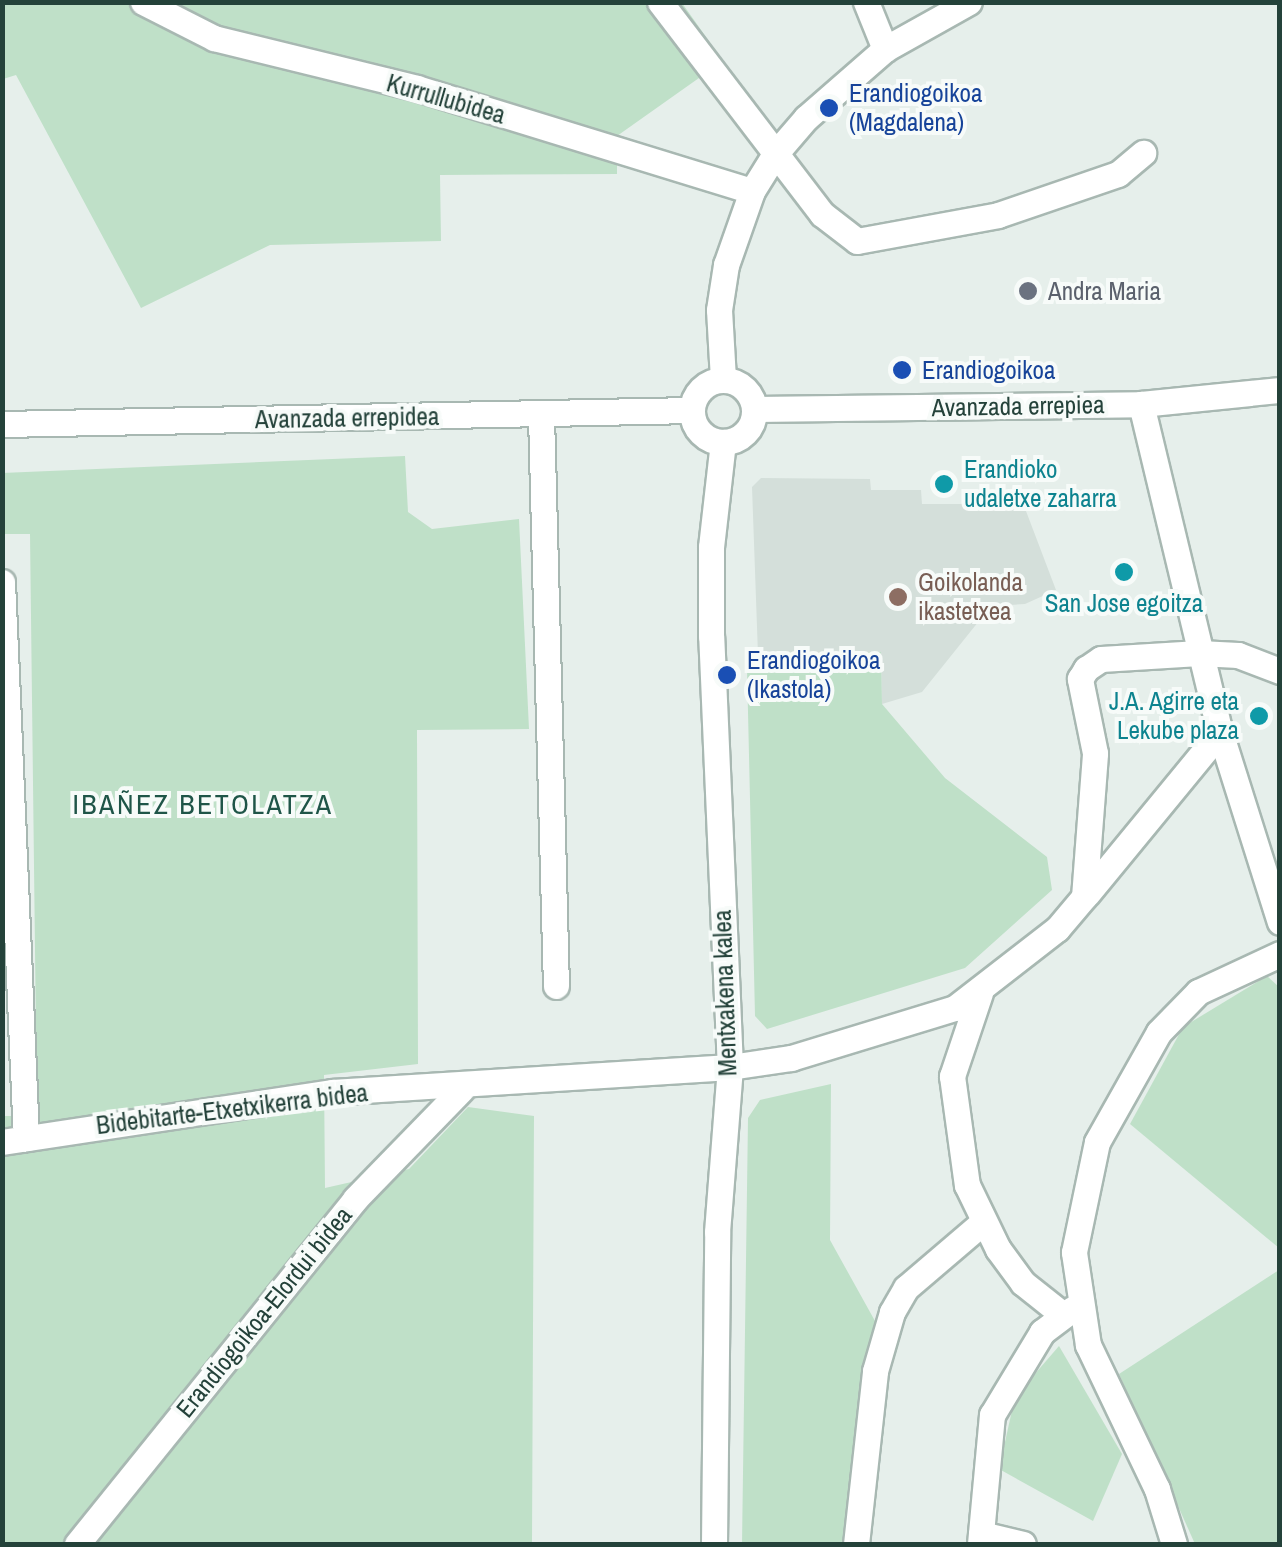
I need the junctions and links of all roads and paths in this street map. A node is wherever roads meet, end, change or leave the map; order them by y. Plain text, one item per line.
1 (143, 2) edge
2 (660, 2) edge
3 (866, 2) edge
4 (968, 2) edge
5 (886, 49) junction
6 (1142, 153) dead end
7 (775, 154) junction
8 (752, 191) junction
9 (723, 380) junction
10 (1280, 390) edge
11 (1140, 404) junction
12 (754, 409) junction
13 (692, 410) junction
14 (541, 414) junction
15 (2, 424) edge
16 (723, 442) junction
17 (2, 582) edge
18 (1199, 653) junction
19 (1280, 672) edge
20 (1220, 732) junction
21 (1084, 897) junction
22 (1280, 922) edge
23 (1280, 954) edge
24 (556, 986) dead end
25 (980, 993) junction
26 (730, 1067) junction
27 (462, 1089) junction
28 (14, 1140) edge
29 (981, 1224) junction
30 (1070, 1310) junction
31 (981, 1539) edge
32 (77, 1544) edge
33 (714, 1544) edge
34 (856, 1544) edge
35 (1022, 1544) edge
36 (1174, 1544) edge

1 - 8 street, Kurrullubidea
2 - 7 street
3 - 5 street
4 - 5 street
5 - 7 street
6 - 7 street
7 - 8 street
8 - 9 street
9 - 12 street
9 - 13 street
10 - 11 street, Avanzada errepiea
11 - 12 street, Avanzada errepiea
11 - 18 street
12 - 16 street
13 - 14 street, Avanzada errepidea
13 - 16 street
14 - 15 street, Avanzada errepidea
14 - 24 street
16 - 26 street, Mentxakena kalea
17 - 28 street
18 - 19 street
18 - 20 street
18 - 21 street
20 - 21 street, Bidebitarte-Etxetxikerra bidea
20 - 22 street
21 - 25 street, Bidebitarte-Etxetxikerra bidea
23 - 30 street
25 - 26 street, Bidebitarte-Etxetxikerra bidea
25 - 29 street
26 - 27 street, Bidebitarte-Etxetxikerra bidea
26 - 33 street, Mentxakena kalea
27 - 28 street, Bidebitarte-Etxetxikerra bidea
27 - 32 street, Erandiogoikoa-Elordui bidea
29 - 30 street
29 - 34 street
30 - 31 street
30 - 36 street
31 - 35 street

